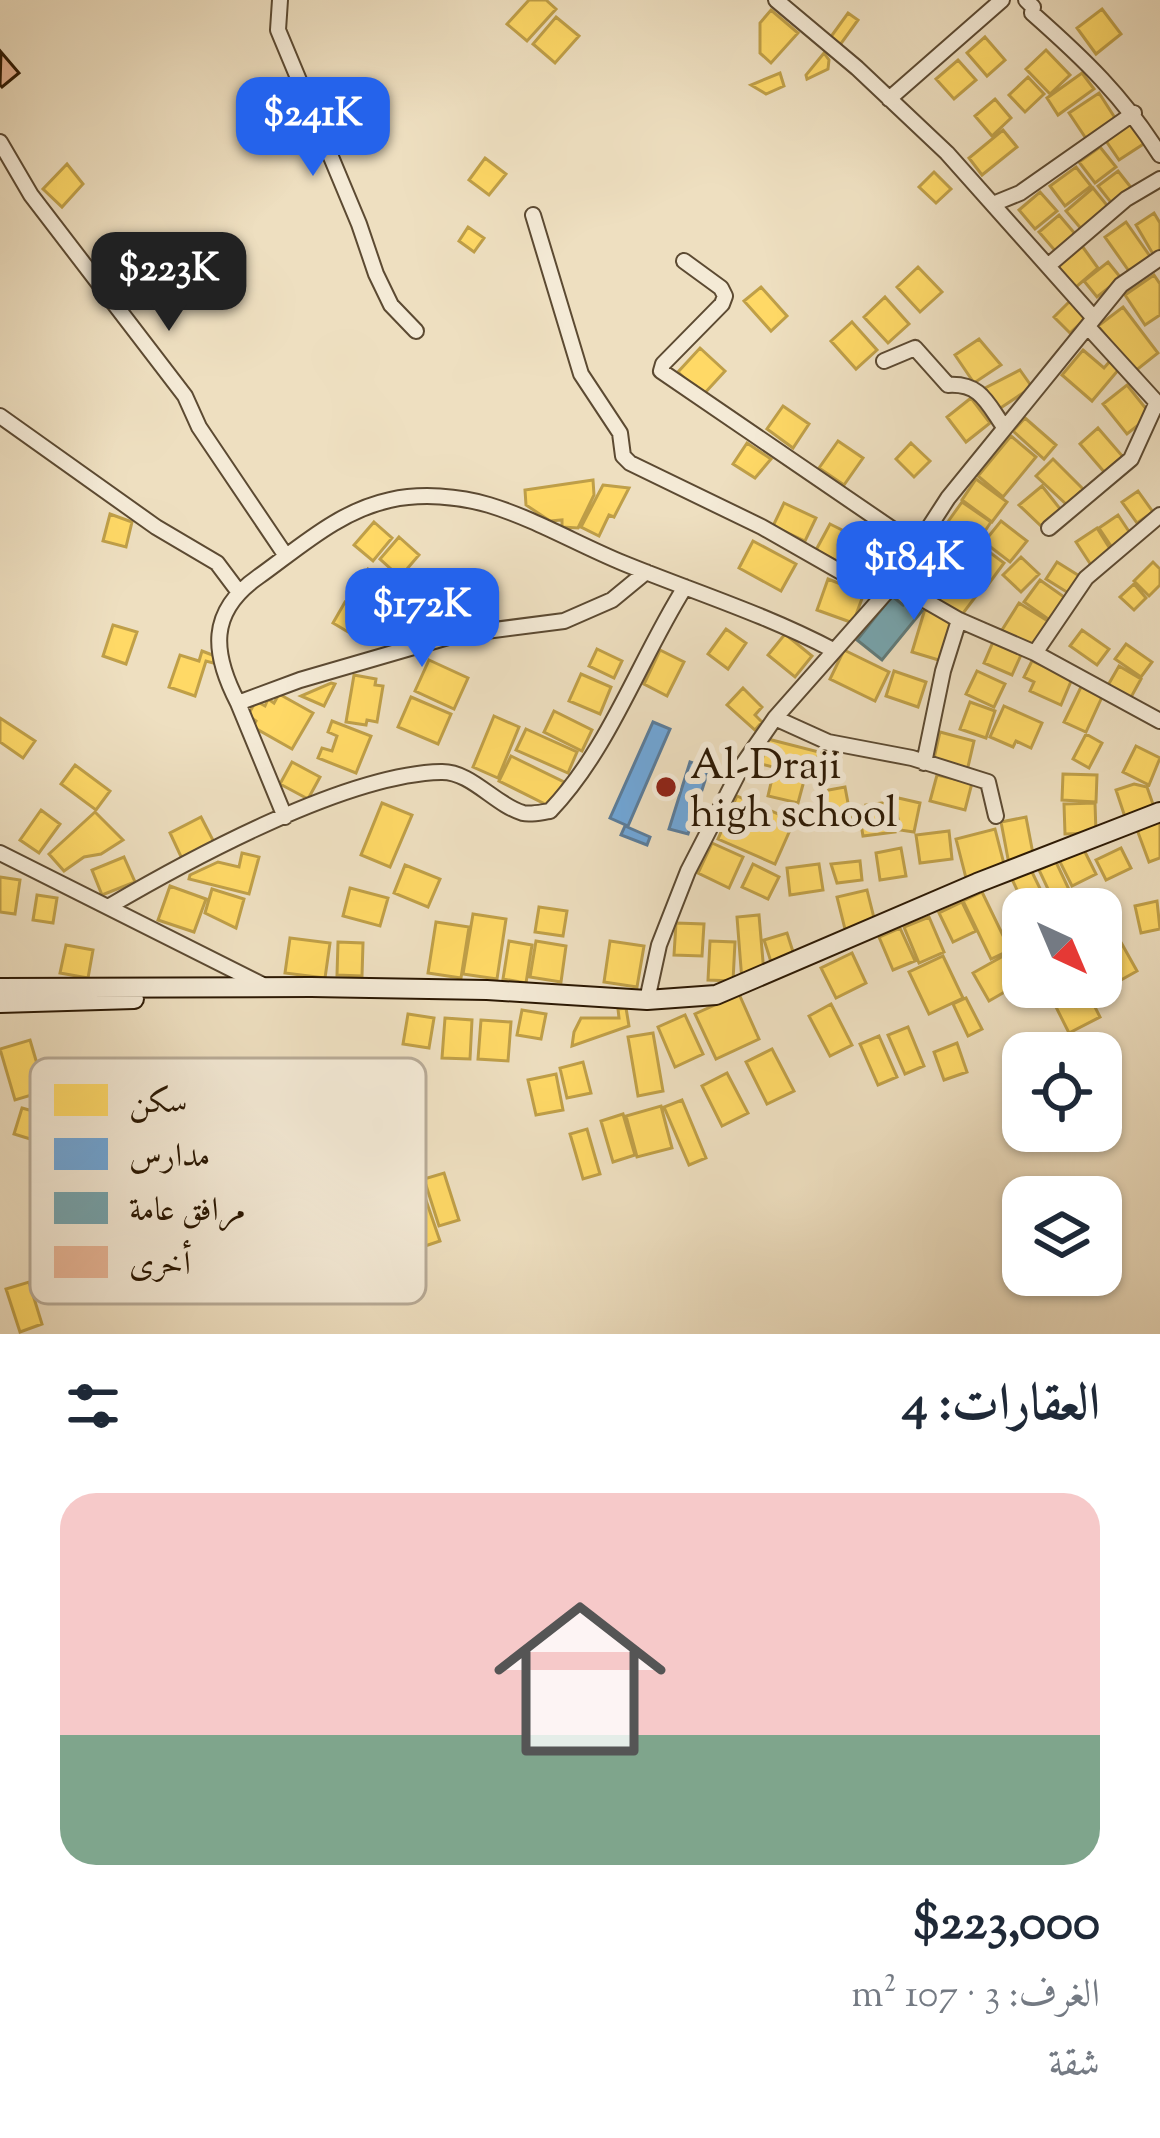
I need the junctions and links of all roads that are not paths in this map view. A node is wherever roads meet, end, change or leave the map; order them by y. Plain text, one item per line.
1 (280, 0) edge
2 (776, 0) edge
3 (1002, 0) edge
4 (1026, 0) edge
5 (889, 99) junction
6 (1134, 113) junction
7 (0, 142) edge
8 (1160, 155) edge
9 (1160, 179) edge
10 (993, 204) junction
11 (533, 215) dead end
12 (1160, 257) edge
13 (684, 261) dead end
14 (1049, 265) junction
15 (1091, 322) junction
16 (416, 331) dead end
17 (884, 361) dead end
18 (1156, 396) edge
19 (0, 416) edge
20 (1004, 427) junction
21 (1160, 514) edge
22 (1049, 528) dead end
23 (917, 546) junction
24 (286, 556) junction
25 (646, 572) junction
26 (893, 582) junction
27 (685, 587) junction
28 (238, 591) junction
29 (883, 596) junction
30 (959, 620) junction
31 (833, 650) junction
32 (1035, 653) junction
33 (238, 703) junction
34 (775, 718) junction
35 (1160, 722) edge
36 (925, 763) junction
37 (1160, 812) edge
38 (996, 816) dead end
39 (285, 818) junction
40 (0, 853) edge
41 (108, 907) junction
42 (265, 987) junction
43 (0, 988) edge
44 (535, 994) junction
45 (647, 1000) junction
46 (0, 1003) edge

1 - 16 street
2 - 5 street
3 - 5 street
4 - 6 street
5 - 10 street
6 - 8 street
6 - 10 street
7 - 24 street
9 - 14 street
10 - 14 street
11 - 29 street
12 - 15 street
13 - 23 street
14 - 15 street
15 - 18 street
15 - 20 street
17 - 20 street
18 - 22 street
19 - 28 street
20 - 23 street
21 - 32 street
23 - 26 street
24 - 25 street
24 - 28 street
25 - 27 street
25 - 33 street
26 - 29 street
26 - 30 street
27 - 31 street
27 - 39 street
28 - 33 street
29 - 31 street
30 - 32 street
30 - 36 street
31 - 34 street
32 - 35 street
33 - 39 street
34 - 36 street
34 - 45 street
36 - 38 street
37 - 45 main road
39 - 41 street
40 - 41 street
41 - 42 street
42 - 43 main road
42 - 44 main road
44 - 45 main road
44 - 46 main road

